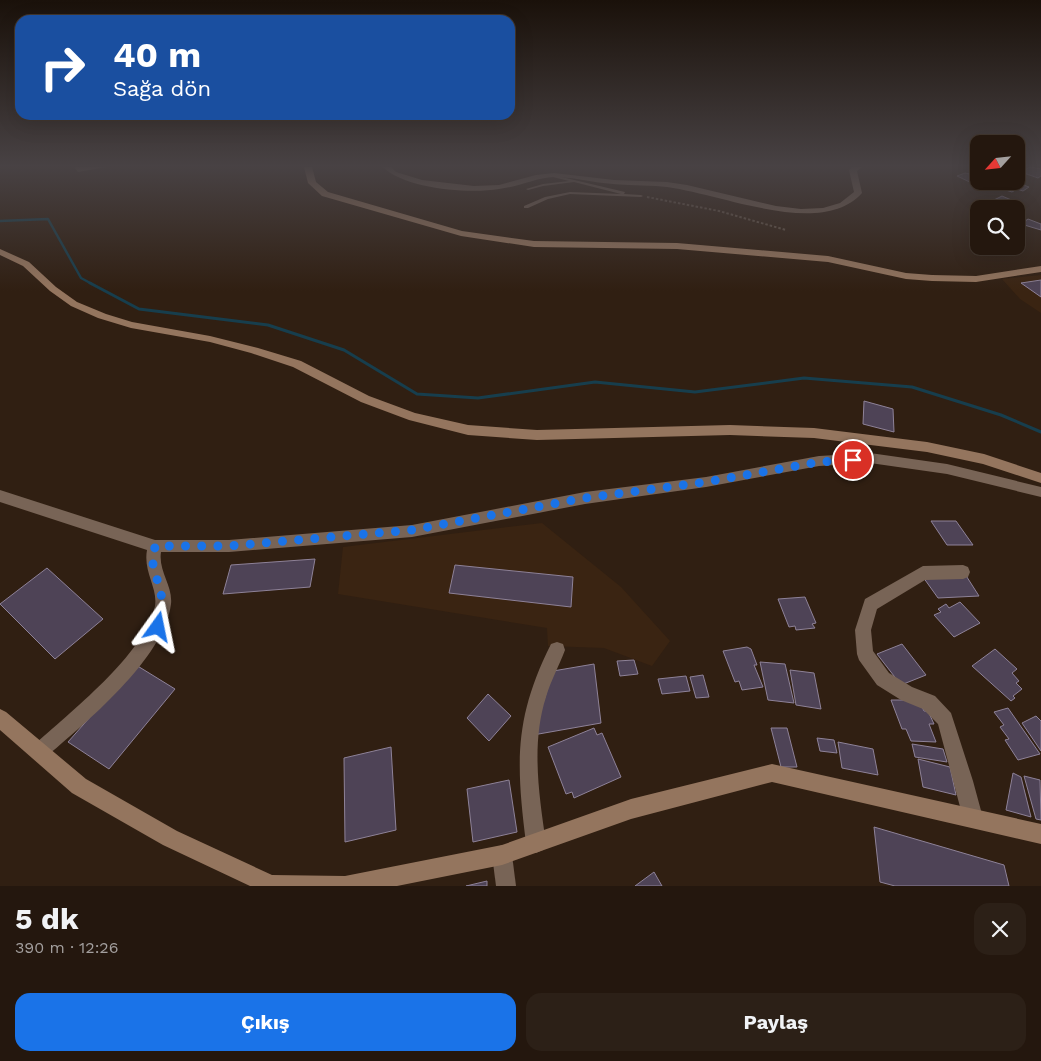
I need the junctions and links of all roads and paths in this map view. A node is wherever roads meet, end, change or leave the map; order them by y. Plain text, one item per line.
1 (374, 208) edge
2 (704, 208) edge
3 (790, 208) edge
4 (830, 208) edge
5 (786, 230) dead end
6 (0, 252) edge
7 (1041, 269) edge
8 (1041, 478) edge
9 (1041, 492) edge
10 (0, 496) edge
11 (155, 546) junction
12 (963, 572) dead end
13 (557, 650) dead end
14 (0, 718) edge
15 (39, 752) junction
16 (973, 818) junction
17 (1041, 834) edge
18 (536, 843) junction
19 (502, 855) junction
20 (271, 885) edge
21 (506, 886) edge

1 - 7 street
2 - 5 path
3 - 4 street
6 - 8 street
9 - 11 street
10 - 11 street
11 - 15 street
12 - 16 street
13 - 18 street
14 - 15 street
15 - 20 street
16 - 17 street
16 - 18 street
18 - 19 street
19 - 20 street
19 - 21 street

